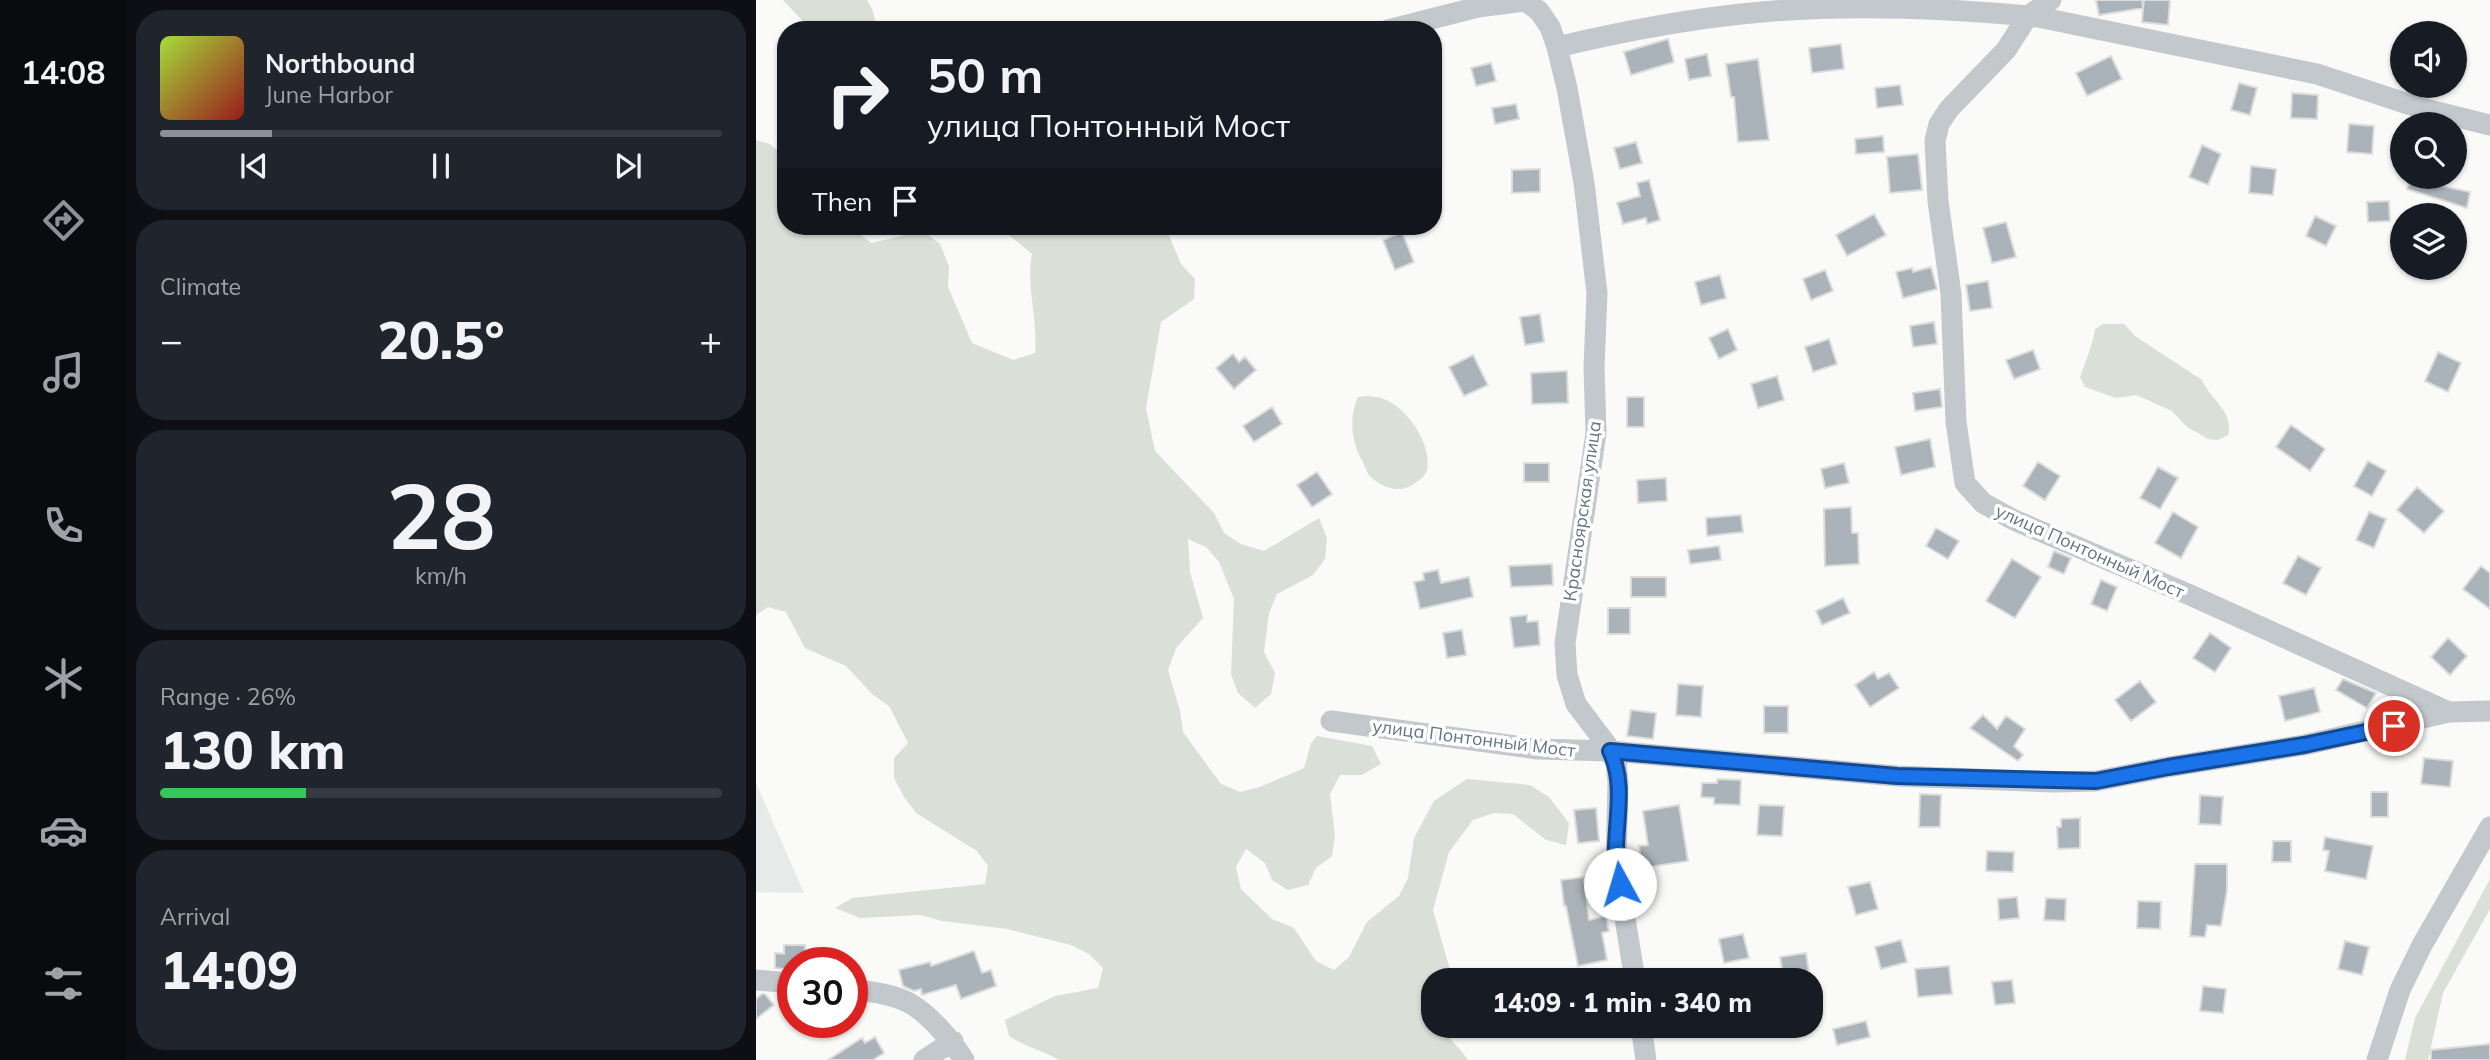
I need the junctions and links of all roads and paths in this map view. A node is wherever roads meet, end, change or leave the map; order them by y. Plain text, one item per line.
1 (2051, 0) edge
2 (1525, 1) edge
3 (2028, 16) junction
4 (1424, 21) edge
5 (1557, 47) junction
6 (2490, 125) edge
7 (2490, 711) edge
8 (2449, 712) junction
9 (1331, 721) dead end
10 (1610, 751) junction
11 (2490, 827) edge
12 (1633, 968) edge
13 (756, 980) edge
14 (777, 982) edge
15 (868, 991) edge
16 (1643, 1038) edge
17 (953, 1041) junction
18 (924, 1060) edge
19 (964, 1060) edge
20 (1646, 1060) edge
21 (2377, 1060) edge

1 - 3 street, улица Понтонный Мост
2 - 4 street
2 - 5 street, Красноярская улица
3 - 5 street
3 - 6 street
3 - 8 street, улица Понтонный Мост
5 - 10 street, Красноярская улица
7 - 8 street, улица Понтонный Мост
8 - 10 street, улица Понтонный Мост
9 - 10 street, улица Понтонный Мост
10 - 12 street, Красноярская улица
11 - 21 street
13 - 14 street
15 - 17 street
16 - 20 street
17 - 18 street
17 - 19 street

